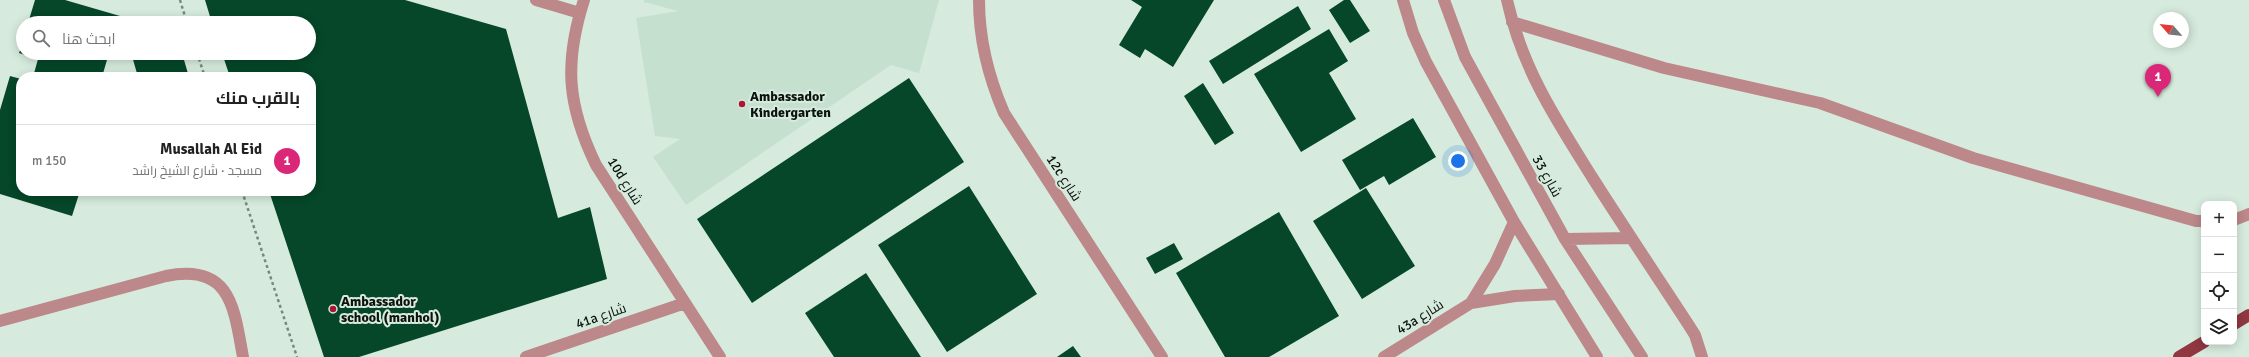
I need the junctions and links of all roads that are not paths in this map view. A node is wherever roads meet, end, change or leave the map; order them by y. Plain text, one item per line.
1 (536, 0) edge
2 (584, 0) edge
3 (979, 0) edge
4 (1403, 0) edge
5 (1444, 0) edge
6 (1507, 0) edge
7 (580, 13) junction
8 (1512, 22) junction
9 (2249, 214) edge
10 (2237, 219) edge
11 (2201, 221) edge
12 (1514, 222) junction
13 (1631, 238) junction
14 (1565, 239) junction
15 (1559, 294) junction
16 (685, 303) junction
17 (1471, 304) junction
18 (2249, 315) edge
19 (0, 321) edge
20 (2237, 322) edge
21 (2201, 344) edge
22 (243, 357) edge
23 (526, 357) edge
24 (720, 357) edge
25 (1162, 357) edge
26 (1384, 357) edge
27 (1597, 357) edge
28 (1642, 357) edge
29 (1702, 357) edge
30 (2179, 357) edge

1 - 7 street
2 - 7 street, 10d شارع
3 - 25 street, 12c شارع
4 - 12 street
5 - 14 street, شارع 33
6 - 8 street
7 - 16 street, 10d شارع
8 - 11 street
8 - 13 street
9 - 10 street
12 - 15 street
12 - 17 street, 43a شارع
13 - 14 street
13 - 29 street
14 - 28 street, شارع 33
15 - 17 street, 43a شارع
15 - 27 street
16 - 23 street, 41a شارع
16 - 24 street, 10d شارع
17 - 26 street, 43a شارع
18 - 20 main road
19 - 22 street
21 - 30 main road

